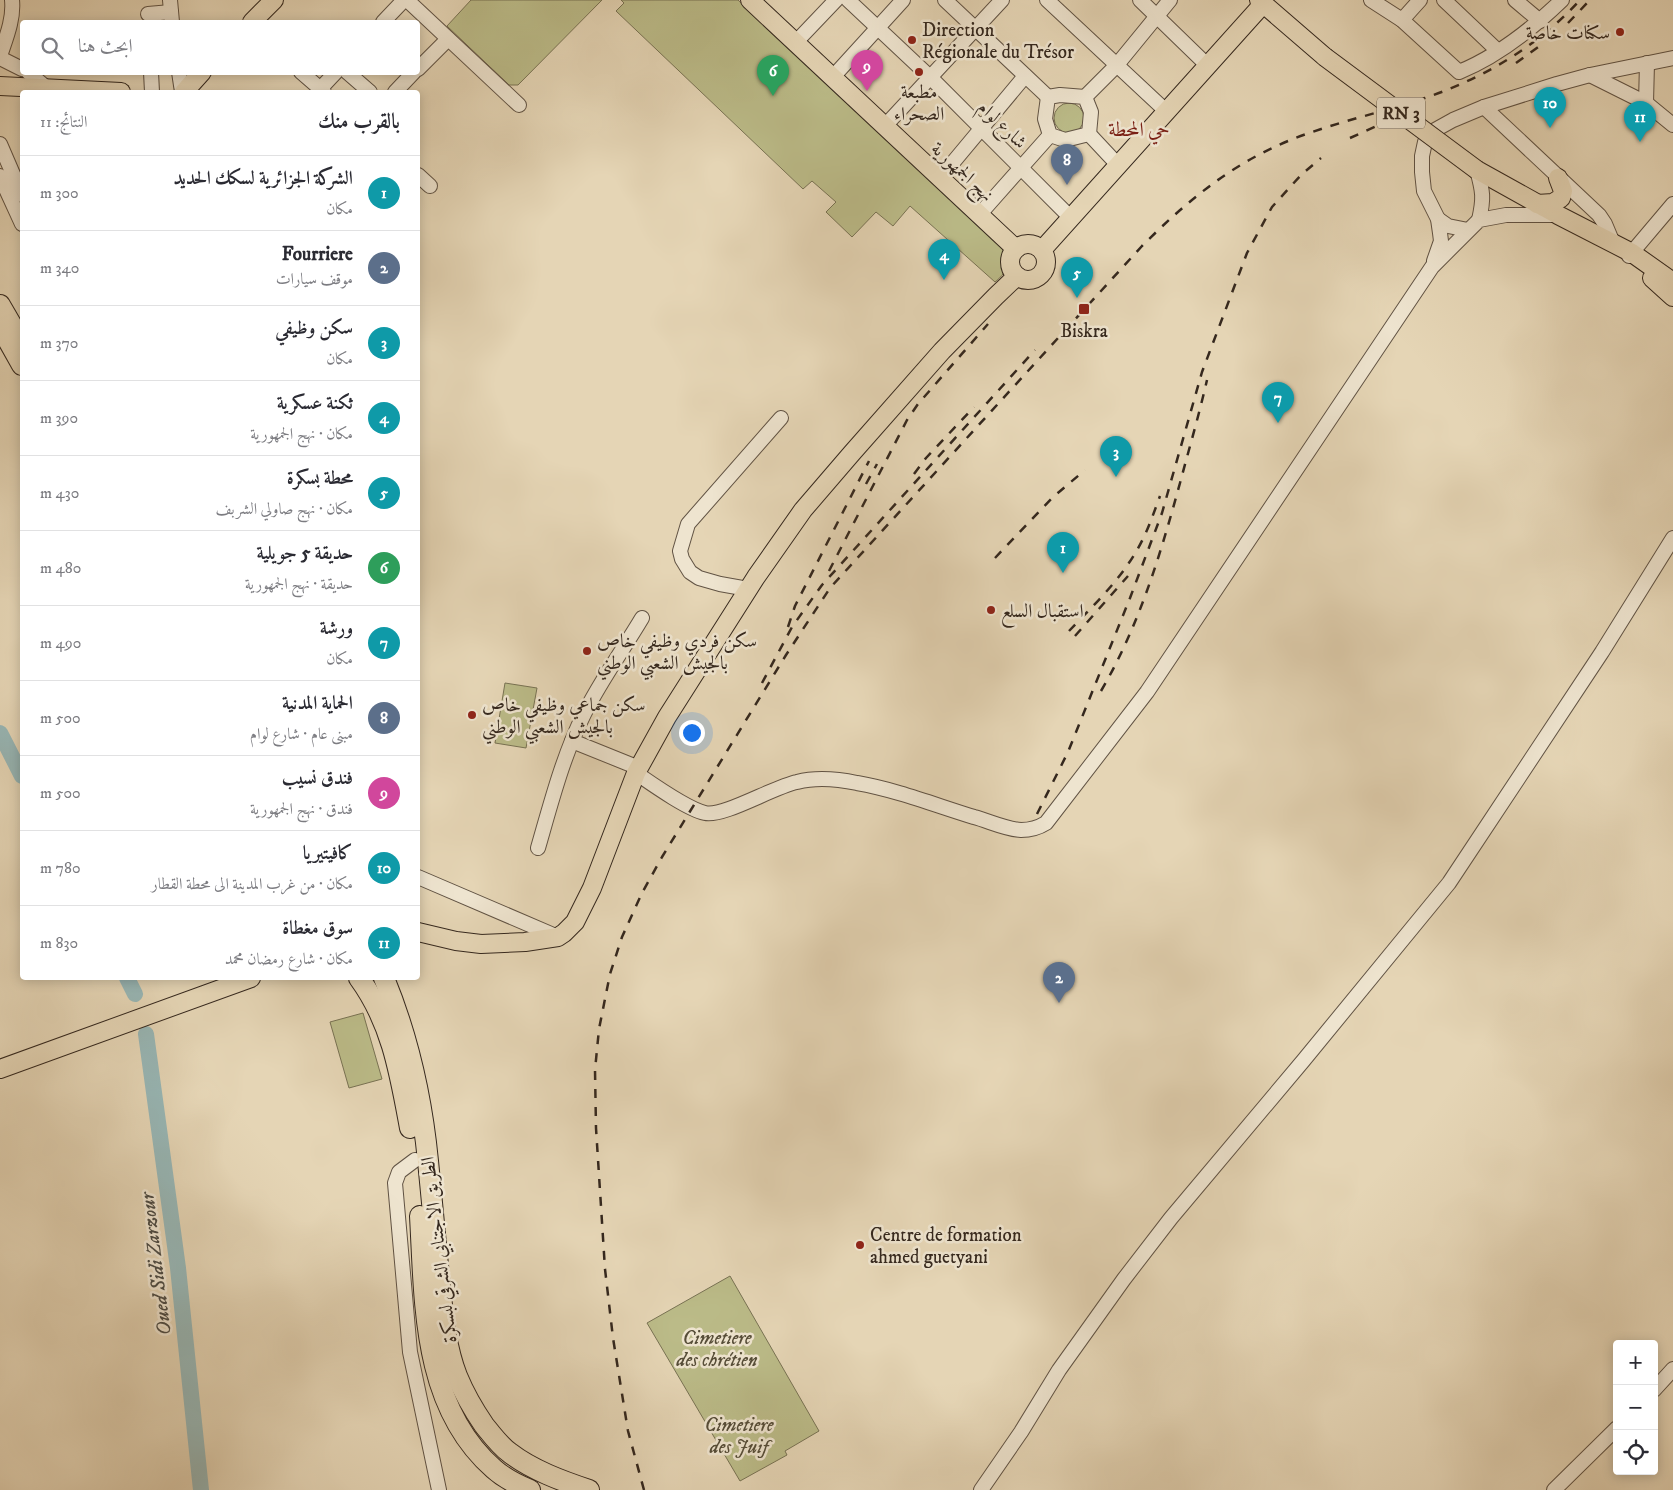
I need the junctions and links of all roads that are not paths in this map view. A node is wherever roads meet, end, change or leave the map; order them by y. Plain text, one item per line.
1 (12, 0) edge
2 (274, 0) edge
3 (405, 0) edge
4 (836, 0) edge
5 (848, 0) edge
6 (903, 0) edge
7 (945, 0) edge
8 (1002, 0) edge
9 (1047, 0) edge
10 (1140, 0) edge
11 (1170, 0) edge
12 (1371, 0) edge
13 (1420, 0) edge
14 (1444, 0) edge
15 (1515, 0) edge
16 (1562, 0) edge
17 (1261, 2) edge
18 (758, 3) edge
19 (171, 11) edge
20 (148, 12) edge
21 (1157, 16) junction
22 (254, 20) edge
23 (385, 20) edge
24 (1402, 20) junction
25 (1540, 21) junction
26 (877, 28) junction
27 (975, 29) junction
28 (448, 40) junction
29 (795, 43) junction
30 (1498, 51) junction
31 (0, 57) edge
32 (1673, 58) edge
33 (1647, 63) junction
34 (1116, 66) junction
35 (1208, 66) junction
36 (420, 67) edge
37 (20, 68) edge
38 (32, 75) edge
39 (151, 75) edge
40 (180, 75) edge
41 (199, 75) edge
42 (304, 75) edge
43 (334, 75) edge
44 (350, 75) edge
45 (411, 75) edge
46 (1590, 75) junction
47 (1025, 76) junction
48 (832, 78) junction
49 (930, 78) junction
50 (0, 86) edge
51 (48, 89) junction
52 (72, 90) edge
53 (152, 90) edge
54 (183, 90) edge
55 (185, 90) edge
56 (321, 90) edge
57 (323, 90) edge
58 (368, 90) edge
59 (397, 90) edge
60 (1048, 97) junction
61 (1085, 97) junction
62 (1646, 103) junction
63 (519, 105) dead end
64 (1484, 107) junction
65 (1166, 111) junction
66 (1673, 125) edge
67 (884, 127) junction
68 (982, 129) junction
69 (1089, 134) junction
70 (1050, 135) junction
71 (0, 144) edge
72 (1118, 165) junction
73 (1021, 168) junction
74 (1477, 170) junction
75 (0, 176) edge
76 (420, 177) edge
77 (940, 178) junction
78 (1558, 178) junction
79 (430, 186) dead end
80 (20, 190) edge
81 (1537, 204) junction
82 (1673, 204) edge
83 (979, 215) junction
84 (1558, 215) junction
85 (1071, 218) junction
86 (20, 219) edge
87 (1438, 220) junction
88 (1479, 220) junction
89 (1468, 230) junction
90 (1016, 249) junction
91 (1042, 250) junction
92 (1624, 250) junction
93 (1432, 267) junction
94 (1018, 276) junction
95 (1668, 277) edge
96 (1673, 297) edge
97 (0, 305) edge
98 (0, 326) edge
99 (20, 340) edge
100 (20, 361) edge
101 (781, 418) dead end
102 (1671, 547) edge
103 (748, 589) junction
104 (642, 618) dead end
105 (572, 741) junction
106 (638, 770) junction
107 (538, 848) dead end
108 (420, 878) edge
109 (518, 919) junction
110 (420, 933) edge
111 (558, 936) junction
112 (510, 943) junction
113 (218, 980) edge
114 (245, 980) edge
115 (361, 980) edge
116 (385, 980) edge
117 (0, 1059) edge
118 (0, 1069) edge
119 (415, 1160) junction
120 (1673, 1368) edge
121 (1658, 1385) edge
122 (1615, 1430) edge
123 (439, 1490) edge
124 (530, 1490) edge
125 (589, 1490) edge
126 (980, 1490) edge
127 (1554, 1490) edge

1 - 31 street
2 - 22 main road
3 - 23 street
3 - 28 street
4 - 29 street
5 - 26 street, شارع لوام
6 - 26 street
7 - 27 street
8 - 27 street
9 - 34 street
10 - 21 street
11 - 21 street
12 - 24 street
13 - 24 street
14 - 30 street
15 - 25 street
16 - 25 street
17 - 35 main road
17 - 74 main road, RN 3, bridge
18 - 29 main road, نهج الجمهورية
19 - 20 street
21 - 34 street
21 - 35 street
24 - 30 street
25 - 30 street
26 - 48 street
26 - 49 street, شارع لوام
27 - 47 street
27 - 49 street
28 - 36 street
28 - 63 street
29 - 48 main road, نهج الجمهورية
31 - 37 street
32 - 33 street
33 - 46 street
33 - 62 street
34 - 61 street
34 - 65 street
35 - 65 main road
38 - 51 street
39 - 53 street
40 - 54 street
41 - 55 main road
42 - 56 street
43 - 57 street
44 - 58 street
45 - 59 street
46 - 62 street
46 - 64 street
47 - 60 street
47 - 68 street
48 - 67 main road, نهج الجمهورية
49 - 67 street
49 - 68 street, شارع لوام
50 - 51 main road
51 - 52 main road
60 - 61 street
60 - 70 street
61 - 69 street
62 - 66 street
64 - 78 street
64 - 87 street
65 - 72 main road
67 - 77 main road, نهج الجمهورية
68 - 73 street, شارع لوام
68 - 77 street
69 - 70 street
69 - 72 street
70 - 73 street
71 - 80 street
72 - 85 main road
73 - 83 street
73 - 85 street, شارع لوام
74 - 81 main road, RN 3
74 - 88 street
75 - 86 street
76 - 79 street
77 - 83 main road, نهج الجمهورية
78 - 81 main road
78 - 92 street
81 - 84 main road, RN 3
82 - 92 street
83 - 90 main road, نهج الجمهورية
84 - 88 street
84 - 92 main road, RN 3
85 - 91 main road
87 - 89 street
87 - 93 street
88 - 89 street
89 - 93 street
90 - 91 main road
90 - 94 main road
91 - 94 main road
92 - 95 main road, RN 3
93 - 106 street
94 - 103 main road
95 - 96 main road, RN 3
97 - 99 highway
98 - 100 highway
101 - 103 street
102 - 126 street
103 - 106 main road
104 - 105 street
105 - 106 street
105 - 107 street
106 - 111 main road
108 - 109 street
109 - 111 street
109 - 112 street
110 - 112 main road
111 - 112 main road
113 - 117 main road
114 - 118 main road
115 - 119 highway, الطريق الاجتنابي الشرقي لبسكرة
116 - 125 highway, الطريق الاجتنابي الشرقي لبسكرة
119 - 123 street
119 - 124 highway, الطريق الاجتنابي الشرقي لبسكرة
120 - 121 street
122 - 127 street

